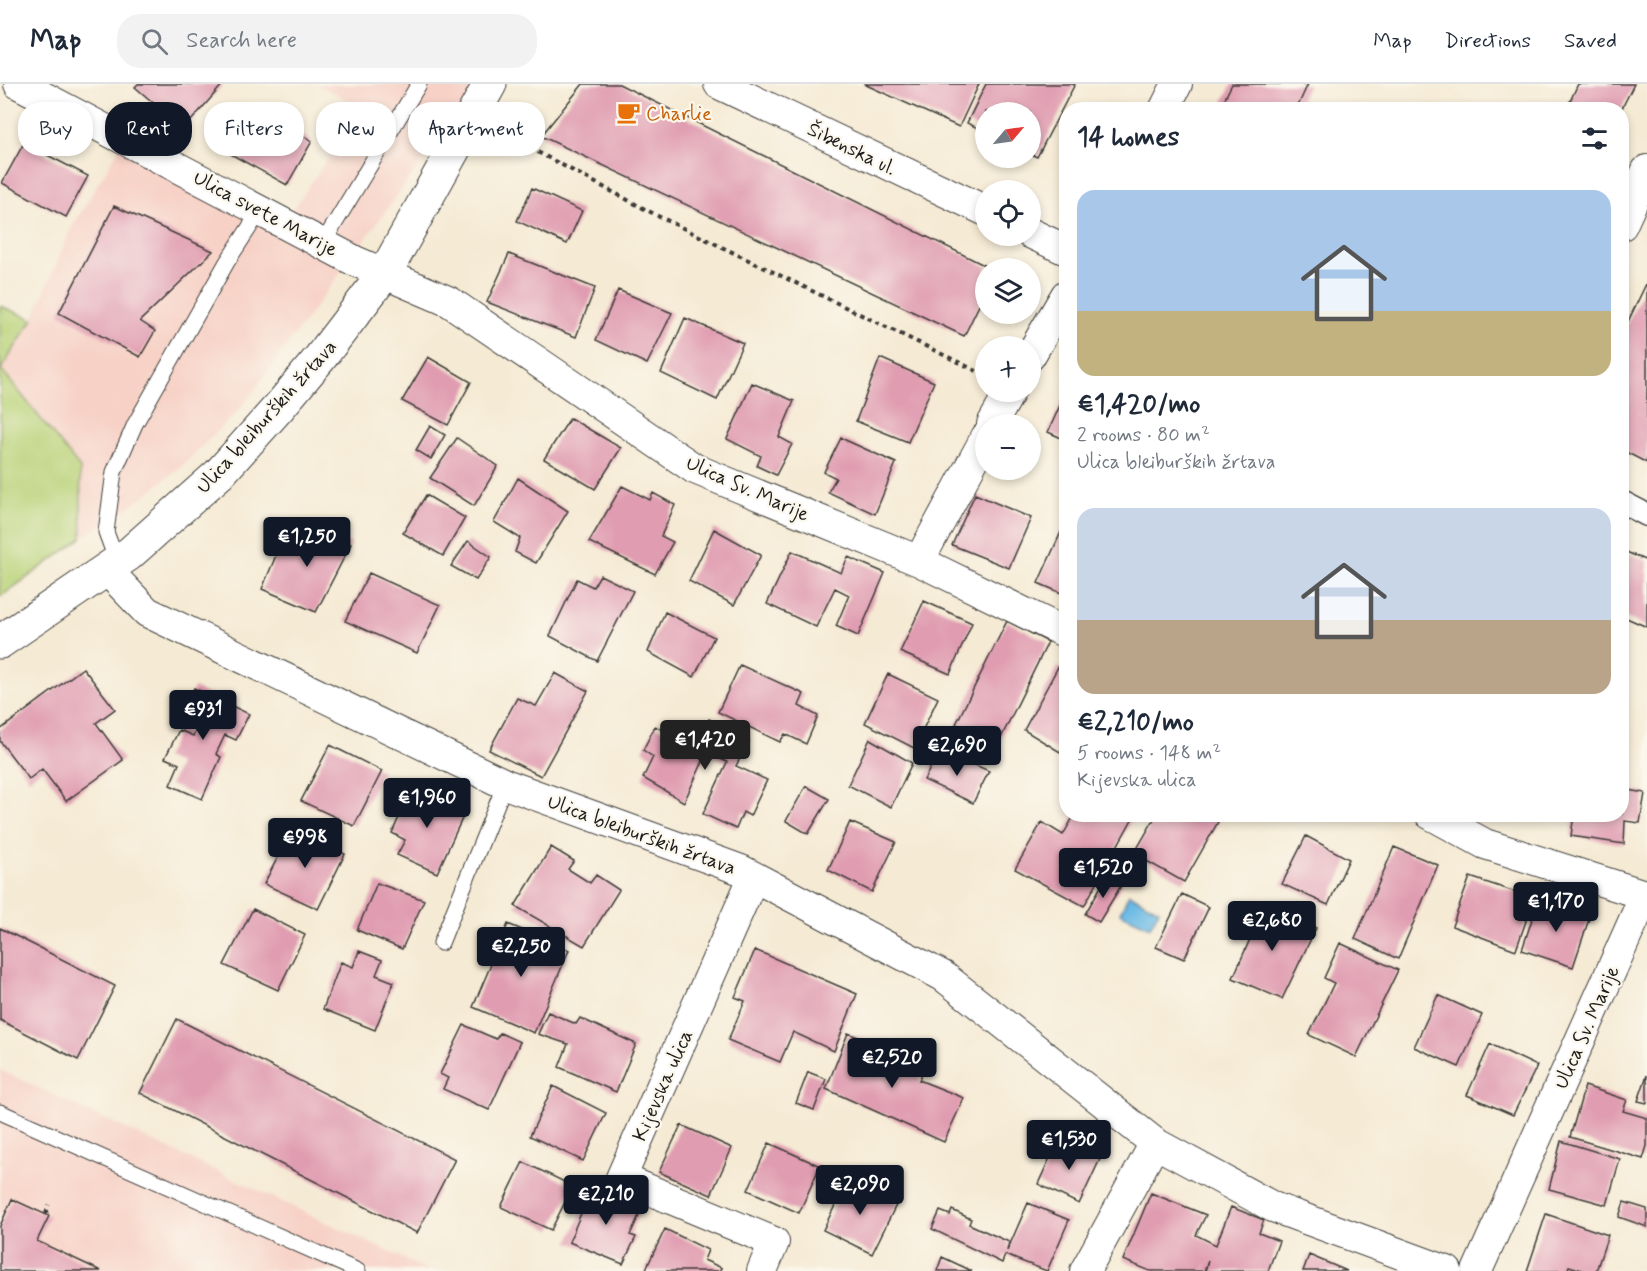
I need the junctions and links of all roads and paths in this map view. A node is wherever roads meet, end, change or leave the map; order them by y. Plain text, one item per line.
1 (19, 84) edge
2 (419, 84) edge
3 (490, 84) edge
4 (719, 84) edge
5 (1177, 84) edge
6 (479, 102) edge
7 (1168, 102) edge
8 (449, 156) edge
9 (545, 156) edge
10 (1646, 175) edge
11 (975, 206) edge
12 (1629, 210) edge
13 (260, 211) junction
14 (1041, 238) edge
15 (323, 243) junction
16 (1059, 247) edge
17 (385, 273) junction
18 (1059, 307) edge
19 (1041, 337) edge
20 (975, 370) edge
21 (975, 457) edge
22 (1629, 505) edge
23 (1647, 514) edge
24 (919, 561) junction
25 (112, 566) junction
26 (1059, 630) edge
27 (0, 642) edge
28 (505, 784) junction
29 (1445, 822) edge
30 (753, 878) junction
31 (1646, 895) edge
32 (441, 943) dead end
33 (0, 1112) edge
34 (1155, 1143) junction
35 (49, 1205) dead end
36 (46, 1214) dead end
37 (358, 1271) edge
38 (762, 1271) edge
39 (1085, 1271) edge
40 (1447, 1271) edge
41 (1478, 1271) edge

1 - 13 street, Ulica svete Marije
2 - 15 lane
3 - 6 street, Ulica bleiburških žrtava
4 - 11 street, Šibenska ul.
5 - 7 street
8 - 17 street, Ulica bleiburških žrtava
9 - 20 path
10 - 12 street
13 - 15 street, Ulica svete Marije
13 - 25 lane
14 - 16 street
15 - 17 street, Ulica svete Marije
17 - 24 street, Ulica Sv. Marije
17 - 25 street, Ulica bleiburških žrtava
18 - 19 street
21 - 24 street
22 - 23 street
24 - 26 street, Ulica Sv. Marije
25 - 27 street, Ulica bleiburških žrtava
25 - 28 street, Ulica bleiburških žrtava
28 - 30 street, Ulica bleiburških žrtava
28 - 32 lane
29 - 31 street, Ulica Sv. Marije
30 - 34 street, Ulica bleiburških žrtava
30 - 38 street, Kijevska ulica
31 - 41 street, Ulica Sv. Marije
33 - 37 lane
34 - 39 street
34 - 40 street, Ulica bleiburških žrtava
35 - 36 path

